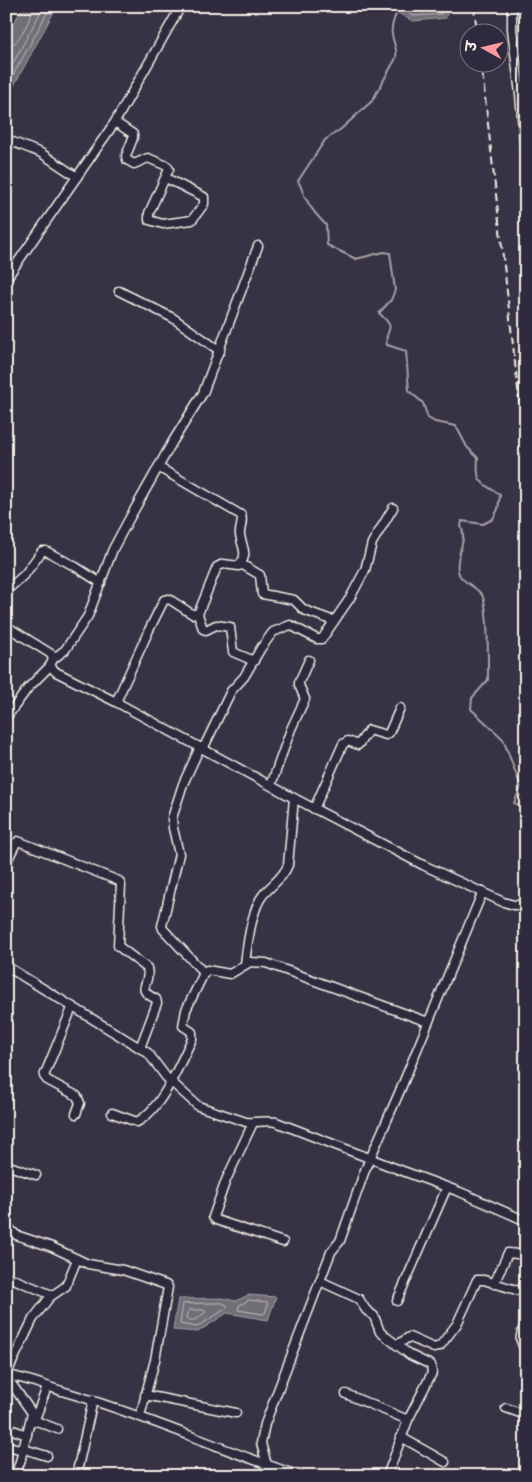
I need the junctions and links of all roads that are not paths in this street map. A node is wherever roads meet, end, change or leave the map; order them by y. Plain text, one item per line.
1 (181, 6) edge
2 (512, 6) edge
3 (115, 122) junction
4 (524, 127) edge
5 (8, 140) dead end
6 (526, 164) edge
7 (77, 177) junction
8 (166, 178) junction
9 (258, 246) dead end
10 (6, 279) edge
11 (119, 291) dead end
12 (220, 351) junction
13 (158, 467) junction
14 (394, 508) dead end
15 (241, 564) junction
16 (101, 583) junction
17 (6, 591) edge
18 (198, 614) junction
19 (334, 621) junction
20 (6, 626) edge
21 (254, 660) junction
22 (309, 660) dead end
23 (52, 663) junction
24 (116, 702) junction
25 (400, 708) dead end
26 (6, 718) edge
27 (202, 748) junction
28 (271, 785) junction
29 (294, 798) junction
30 (314, 808) junction
31 (6, 863) edge
32 (483, 891) junction
33 (526, 905) edge
34 (245, 964) junction
35 (6, 966) edge
36 (204, 973) junction
37 (72, 1008) junction
38 (428, 1022) junction
39 (140, 1048) junction
40 (172, 1081) junction
41 (112, 1113) dead end
42 (76, 1114) dead end
43 (253, 1123) junction
44 (370, 1159) junction
45 (6, 1165) edge
46 (36, 1175) dead end
47 (447, 1187) junction
48 (526, 1221) edge
49 (6, 1225) edge
50 (283, 1242) dead end
51 (526, 1255) edge
52 (77, 1260) junction
53 (6, 1276) edge
54 (320, 1281) junction
55 (494, 1284) junction
56 (526, 1293) edge
57 (52, 1294) junction
58 (397, 1301) dead end
59 (526, 1322) edge
60 (397, 1345) junction
61 (526, 1350) edge
62 (6, 1375) edge
63 (47, 1386) junction
64 (346, 1394) dead end
65 (145, 1395) junction
66 (93, 1400) junction
67 (506, 1408) dead end
68 (236, 1412) dead end
69 (526, 1415) edge
70 (140, 1416) junction
71 (34, 1420) junction
72 (408, 1420) junction
73 (10, 1429) dead end
74 (57, 1429) dead end
75 (27, 1435) junction
76 (402, 1437) junction
77 (6, 1445) edge
78 (23, 1449) junction
79 (47, 1456) dead end
80 (445, 1462) dead end
81 (267, 1465) junction
82 (14, 1476) edge
83 (76, 1476) edge
84 (265, 1476) edge
85 (300, 1476) edge
86 (387, 1476) edge

1 - 3 street
2 - 4 street
3 - 7 street
3 - 8 street
4 - 6 street
5 - 7 street
7 - 10 street
8 - 8 street
9 - 12 street
11 - 12 street
12 - 13 street
13 - 15 street
13 - 16 street
14 - 19 street
15 - 18 street
15 - 19 street
16 - 17 street
16 - 23 street
18 - 21 street
18 - 24 street
19 - 21 street
20 - 23 street
21 - 27 street
22 - 28 street
23 - 24 street
23 - 26 street
24 - 27 street
25 - 30 street
27 - 28 street
27 - 36 street
28 - 29 street
29 - 30 street
29 - 34 street
30 - 32 street
31 - 39 street
32 - 33 street
32 - 38 street
34 - 36 street
34 - 38 street
35 - 37 street
36 - 40 street
37 - 39 street
37 - 42 street
38 - 44 street
39 - 40 street
40 - 41 street
40 - 43 street
43 - 44 street
43 - 50 street
44 - 47 street
44 - 54 street
45 - 46 street
47 - 48 street
47 - 58 street
49 - 52 street
51 - 55 street
52 - 57 street
52 - 65 street
53 - 57 street
54 - 60 street
54 - 81 street
55 - 56 street
55 - 60 street
57 - 62 street
59 - 61 street
60 - 72 street
62 - 63 street
62 - 75 street
63 - 66 street
63 - 71 street
64 - 72 street
65 - 68 street
65 - 70 street
66 - 70 street
66 - 83 street
67 - 69 street
70 - 81 street
71 - 74 street
71 - 78 street
72 - 76 street
73 - 75 street
75 - 78 street
76 - 80 street
76 - 86 street
77 - 78 street
78 - 79 street
78 - 82 street
81 - 84 street
81 - 85 street

